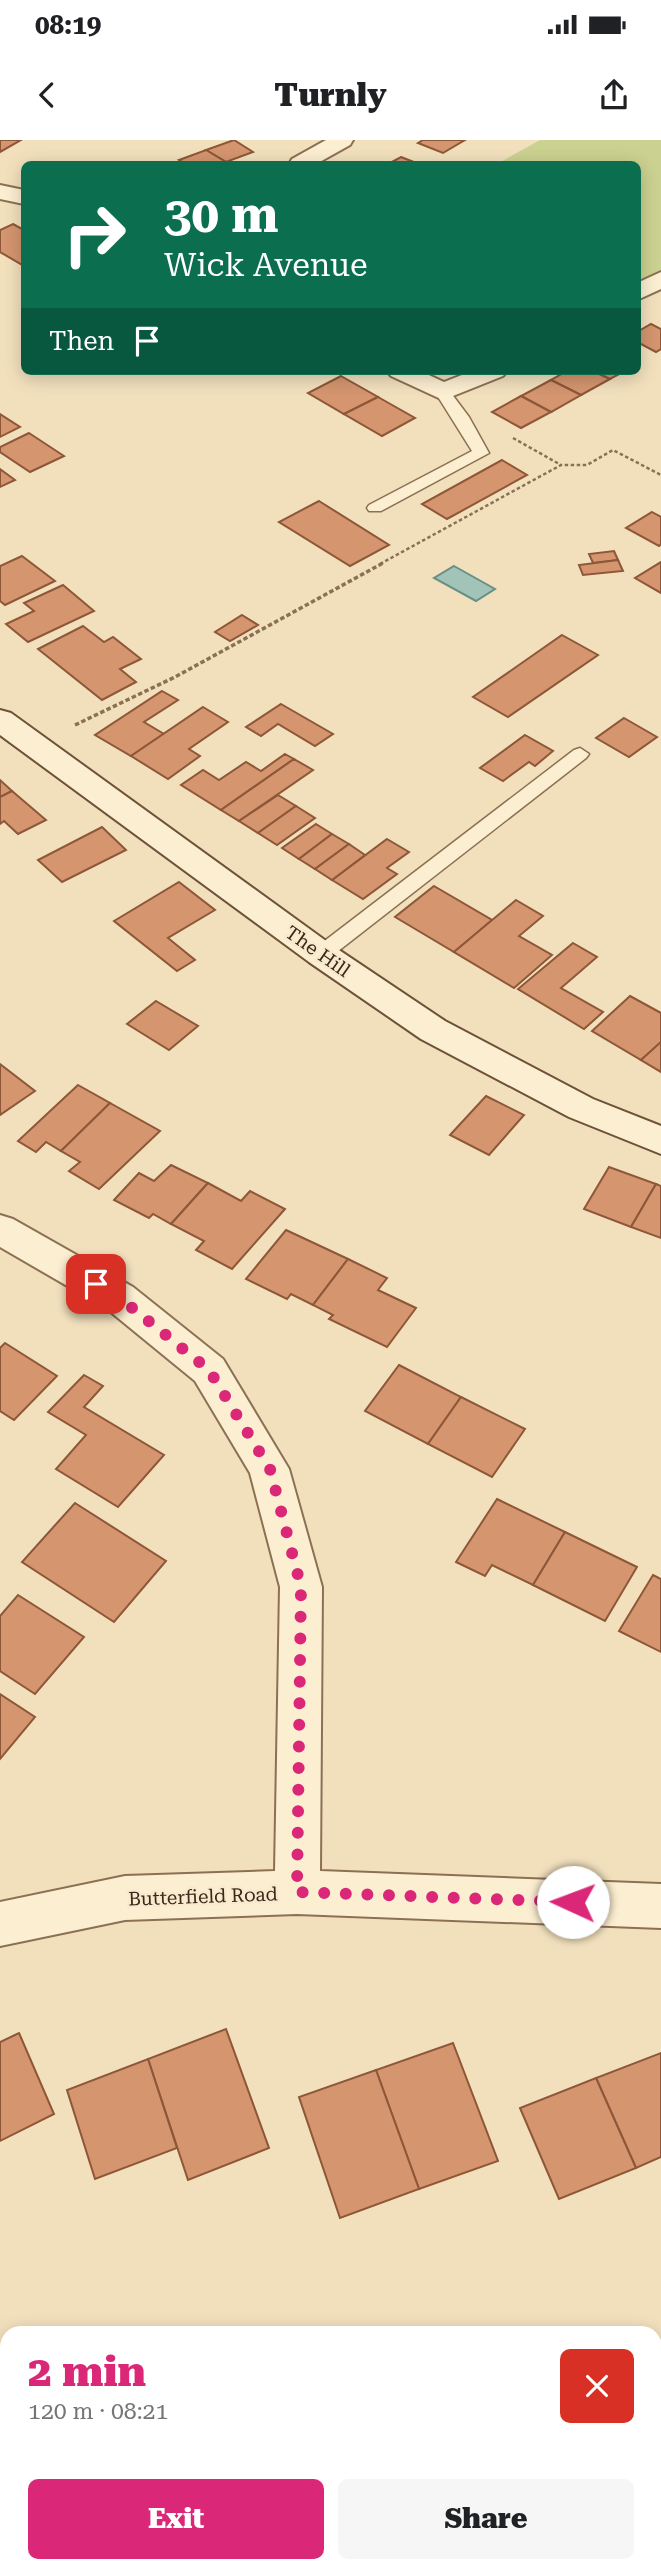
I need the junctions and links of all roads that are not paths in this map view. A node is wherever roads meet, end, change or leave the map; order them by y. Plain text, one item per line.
1 (342, 140) edge
2 (305, 161) edge
3 (0, 192) edge
4 (21, 196) edge
5 (661, 279) edge
6 (641, 290) edge
7 (408, 375) edge
8 (484, 375) edge
9 (443, 392) junction
10 (375, 508) dead end
11 (0, 720) edge
12 (580, 754) dead end
13 (321, 954) junction
14 (661, 1141) edge
15 (0, 1229) edge
16 (297, 1892) junction
17 (661, 1906) edge
18 (0, 1924) edge

1 - 2 street
3 - 4 street
5 - 6 street
7 - 9 street
8 - 9 street
9 - 10 lane
11 - 13 street, The Hill
12 - 13 lane
13 - 14 street, The Hill
15 - 16 street
16 - 17 street, Butterfield Road
16 - 18 street, Butterfield Road

